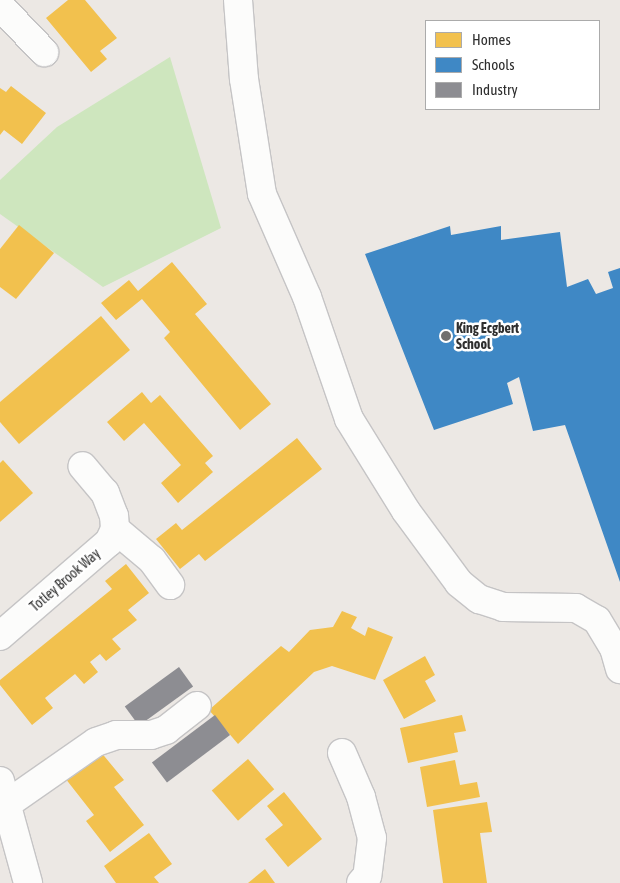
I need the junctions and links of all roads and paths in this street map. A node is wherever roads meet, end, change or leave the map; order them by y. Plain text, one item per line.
1 (238, 0) edge
2 (0, 6) edge
3 (44, 52) dead end
4 (82, 466) dead end
5 (115, 529) junction
6 (170, 585) dead end
7 (0, 636) edge
8 (620, 670) edge
9 (197, 706) dead end
10 (342, 753) dead end
11 (4, 792) edge
12 (28, 883) edge
13 (361, 883) edge

1 - 8 street
2 - 3 street
4 - 5 street
5 - 6 street
5 - 7 street, Totley Brook Way
9 - 11 street
10 - 13 street
11 - 12 street

